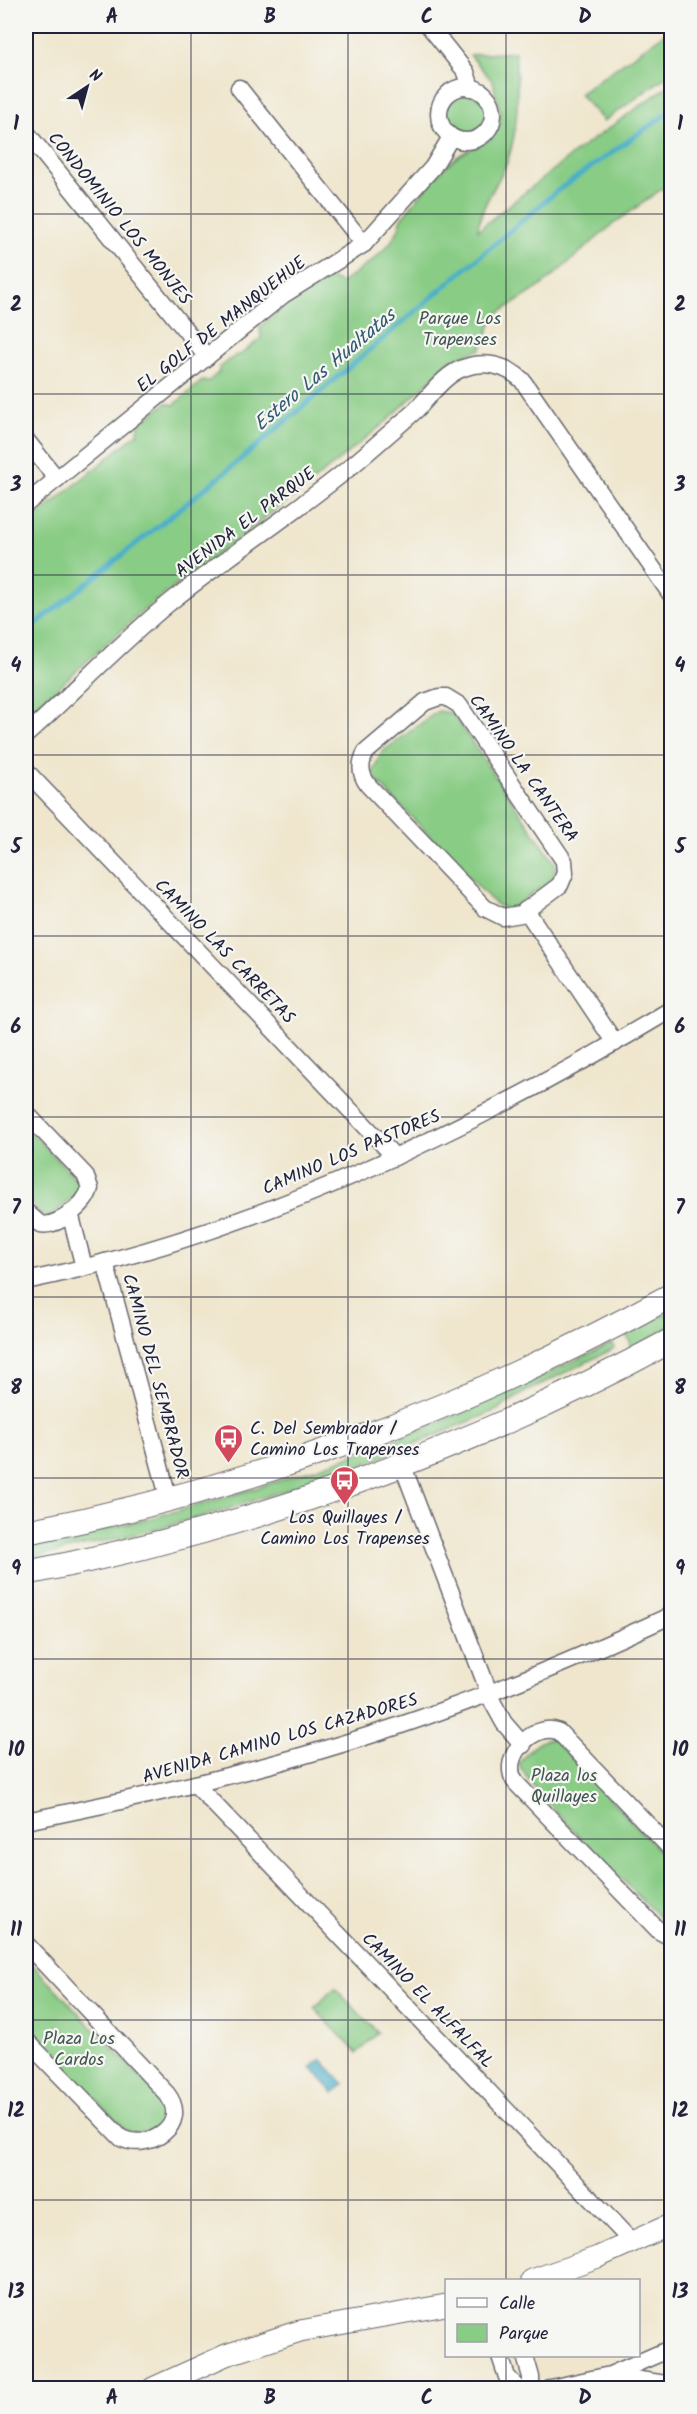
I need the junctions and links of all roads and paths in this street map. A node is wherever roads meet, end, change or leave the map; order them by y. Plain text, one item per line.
1 (429, 26) edge
2 (239, 88) dead end
3 (471, 88) junction
4 (26, 132) edge
5 (451, 137) junction
6 (364, 244) junction
7 (207, 357) junction
8 (26, 440) edge
9 (57, 479) junction
10 (26, 504) edge
11 (672, 596) edge
12 (26, 735) edge
13 (26, 771) edge
14 (526, 910) junction
15 (672, 1009) edge
16 (615, 1043) junction
17 (26, 1113) edge
18 (395, 1157) junction
19 (26, 1212) edge
20 (70, 1213) junction
21 (105, 1262) junction
22 (84, 1267) junction
23 (26, 1281) edge
24 (672, 1295) edge
25 (610, 1328) junction
26 (672, 1340) edge
27 (615, 1369) junction
28 (402, 1464) junction
29 (169, 1500) junction
30 (26, 1532) edge
31 (26, 1573) edge
32 (672, 1615) edge
33 (489, 1693) junction
34 (523, 1745) junction
35 (196, 1785) junction
36 (26, 1821) edge
37 (672, 1850) edge
38 (672, 1938) edge
39 (26, 1944) edge
40 (26, 2040) edge
41 (672, 2224) edge
42 (632, 2242) junction
43 (535, 2279) edge
44 (445, 2305) edge
45 (672, 2348) edge
46 (501, 2357) edge
47 (526, 2357) edge
48 (610, 2375) junction
49 (672, 2385) edge
50 (153, 2388) edge
51 (518, 2388) edge
52 (531, 2388) edge
53 (551, 2388) edge

1 - 3 street
2 - 6 street
3 - 5 street
3 - 5 street
4 - 7 street, CONDOMINIO LOS MONJES
5 - 6 street, EL GOLF DE MANQUEHUE
6 - 7 street, EL GOLF DE MANQUEHUE
7 - 9 street, EL GOLF DE MANQUEHUE
8 - 9 street
9 - 10 street, EL GOLF DE MANQUEHUE
11 - 12 street, AVENIDA EL PARQUE
13 - 18 street, CAMINO LAS CARRETAS
14 - 14 street, CAMINO LA CANTERA
14 - 16 street
15 - 16 street, CAMINO LOS PASTORES
16 - 18 street, CAMINO LOS PASTORES
17 - 20 street
18 - 21 street, CAMINO LOS PASTORES
19 - 20 street
20 - 22 street
21 - 22 street, CAMINO LOS PASTORES
21 - 29 street, CAMINO DEL SEMBRADOR
22 - 23 street, CAMINO LOS PASTORES
24 - 25 main road
25 - 27 main road
25 - 29 main road
26 - 27 main road
27 - 28 main road
28 - 31 main road
28 - 33 street
29 - 30 main road
32 - 33 street, AVENIDA CAMINO LOS CAZADORES
33 - 34 street
33 - 35 street, AVENIDA CAMINO LOS CAZADORES
34 - 37 street
34 - 38 street
35 - 36 street, AVENIDA CAMINO LOS CAZADORES
35 - 42 street, CAMINO EL ALFALFAL
39 - 40 street
41 - 42 street
42 - 43 street
44 - 50 street
45 - 48 street
46 - 51 street
47 - 52 street
48 - 49 street
48 - 53 street

